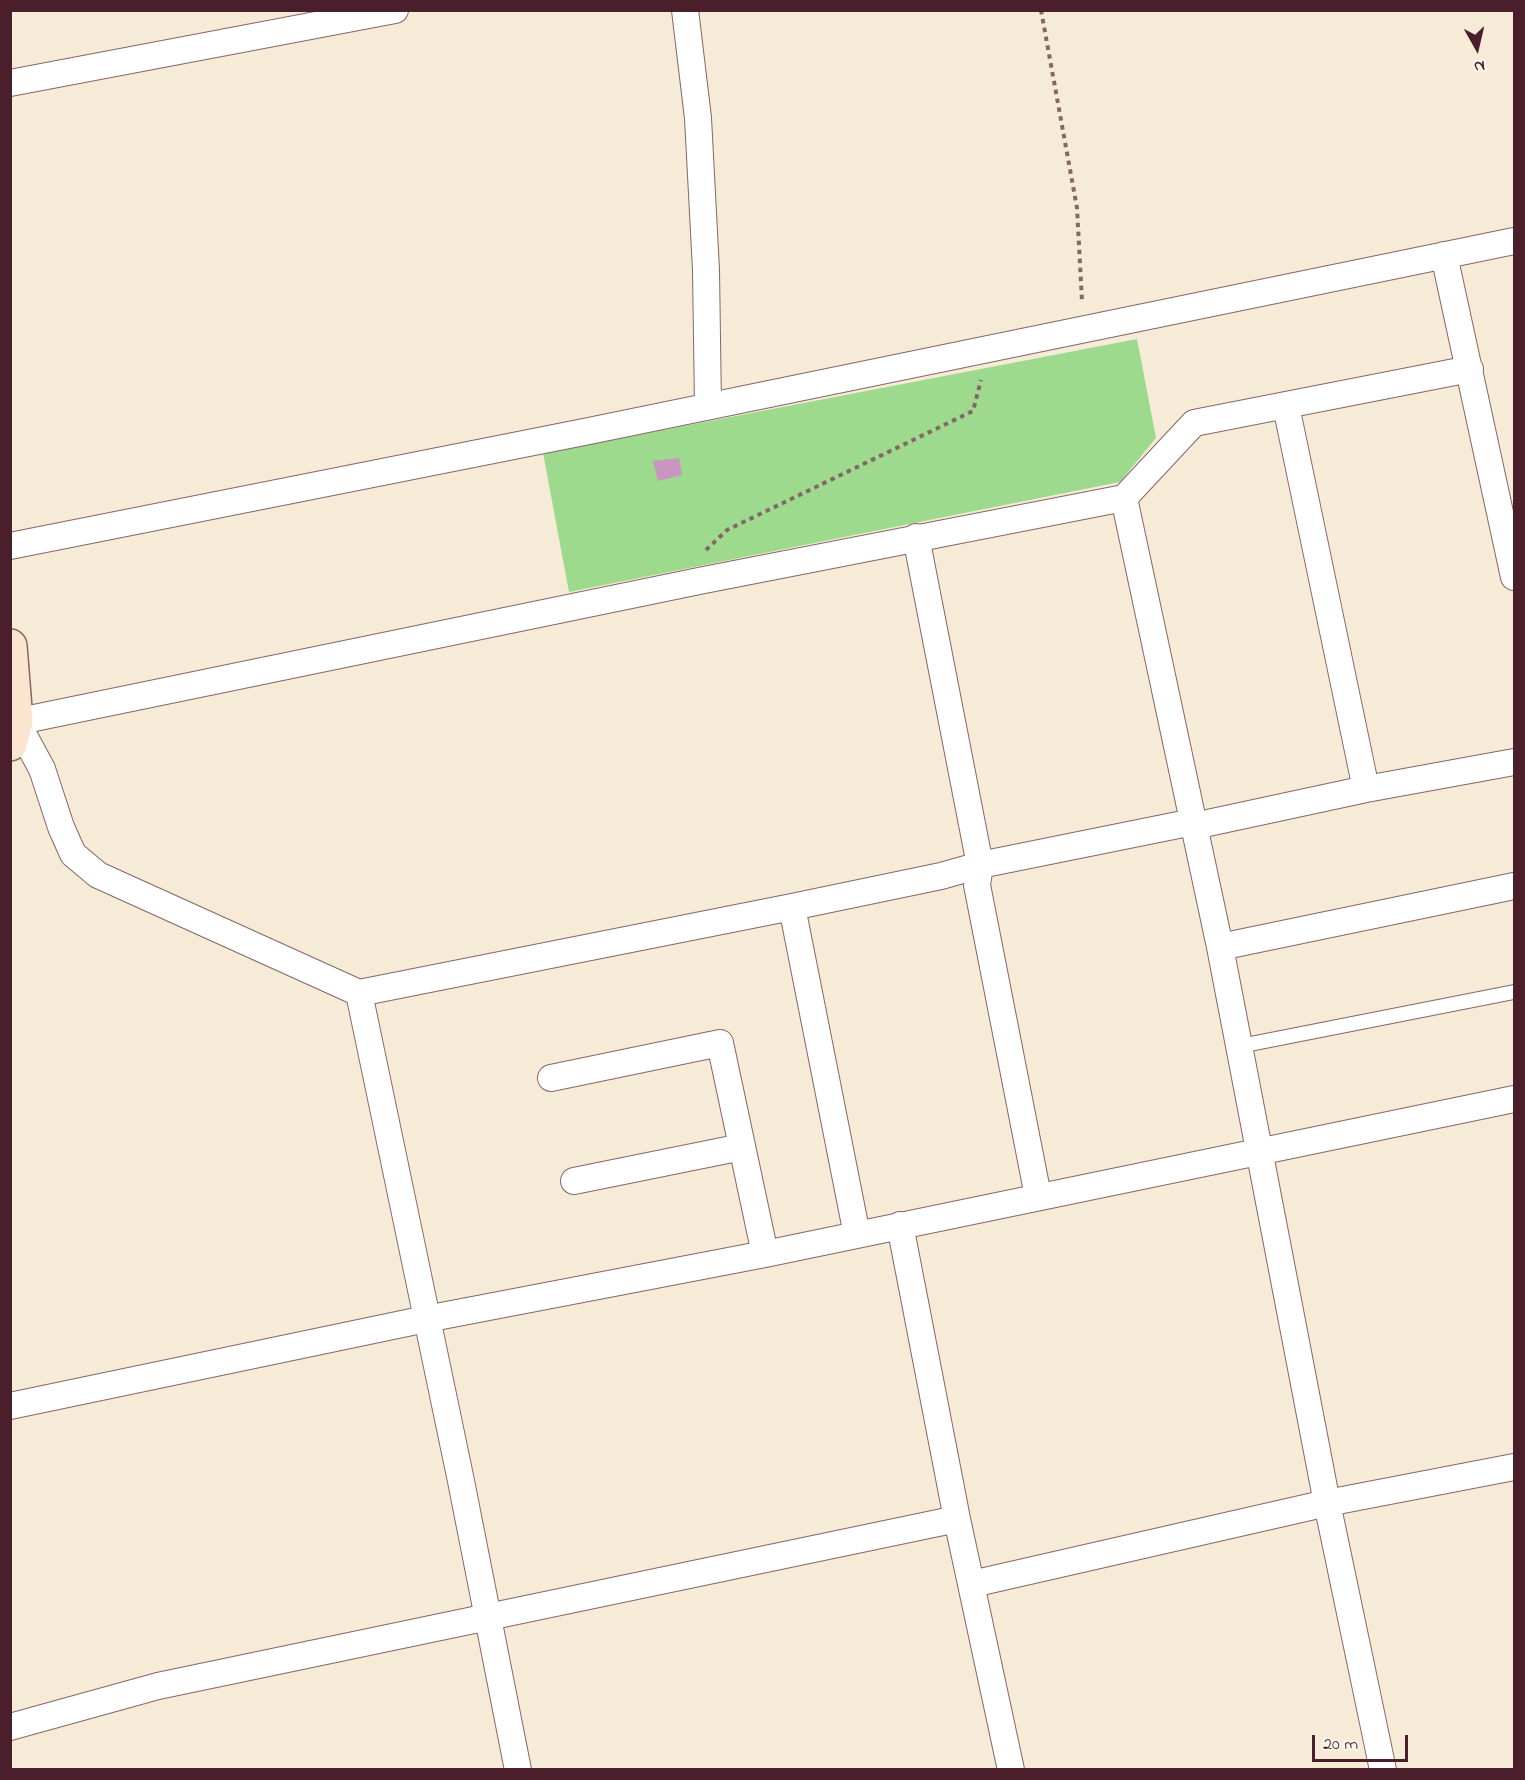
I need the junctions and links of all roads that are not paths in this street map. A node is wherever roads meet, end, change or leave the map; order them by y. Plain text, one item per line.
1 (395, 10) edge
2 (685, 10) edge
3 (10, 82) edge
4 (1515, 240) edge
5 (1444, 255) junction
6 (1470, 369) junction
7 (708, 406) junction
8 (1286, 406) junction
9 (1124, 498) junction
10 (916, 537) junction
11 (10, 546) edge
12 (1515, 577) edge
13 (10, 646) edge
14 (12, 729) edge
15 (1515, 762) edge
16 (1366, 789) junction
17 (1193, 824) junction
18 (980, 865) junction
19 (1515, 886) edge
20 (792, 907) junction
21 (1220, 946) junction
22 (1515, 992) edge
23 (359, 993) junction
24 (1240, 1046) junction
25 (551, 1078) dead end
26 (1515, 1099) edge
27 (742, 1147) junction
28 (1260, 1150) junction
29 (574, 1181) dead end
30 (1038, 1196) junction
31 (900, 1225) junction
32 (857, 1235) junction
33 (765, 1254) junction
34 (426, 1319) junction
35 (10, 1406) edge
36 (1515, 1467) edge
37 (1327, 1503) junction
38 (957, 1520) junction
39 (972, 1584) junction
40 (487, 1618) junction
41 (10, 1727) edge
42 (518, 1770) edge
43 (1011, 1770) edge
44 (1383, 1770) edge

1 - 3 street
2 - 7 street
4 - 5 street
5 - 6 street
5 - 7 street
6 - 8 street
6 - 12 street
7 - 11 street
8 - 9 street
8 - 16 street
9 - 10 street
9 - 17 street
10 - 14 street
10 - 18 street
13 - 14 street
14 - 23 street
15 - 16 street
16 - 17 street
17 - 18 street
17 - 21 street
18 - 20 street
18 - 30 street
19 - 21 street
20 - 23 street
20 - 32 street
21 - 24 street
22 - 24 lane
23 - 34 street
24 - 28 street
25 - 27 street
26 - 28 street
27 - 29 street
27 - 33 street
28 - 30 street
28 - 37 street
30 - 31 street
31 - 32 street
31 - 38 street
32 - 33 street
33 - 34 street
34 - 35 street
34 - 40 street
36 - 37 street
37 - 39 street
37 - 44 street
38 - 39 street
38 - 40 street
39 - 43 street
40 - 41 street
40 - 42 street

